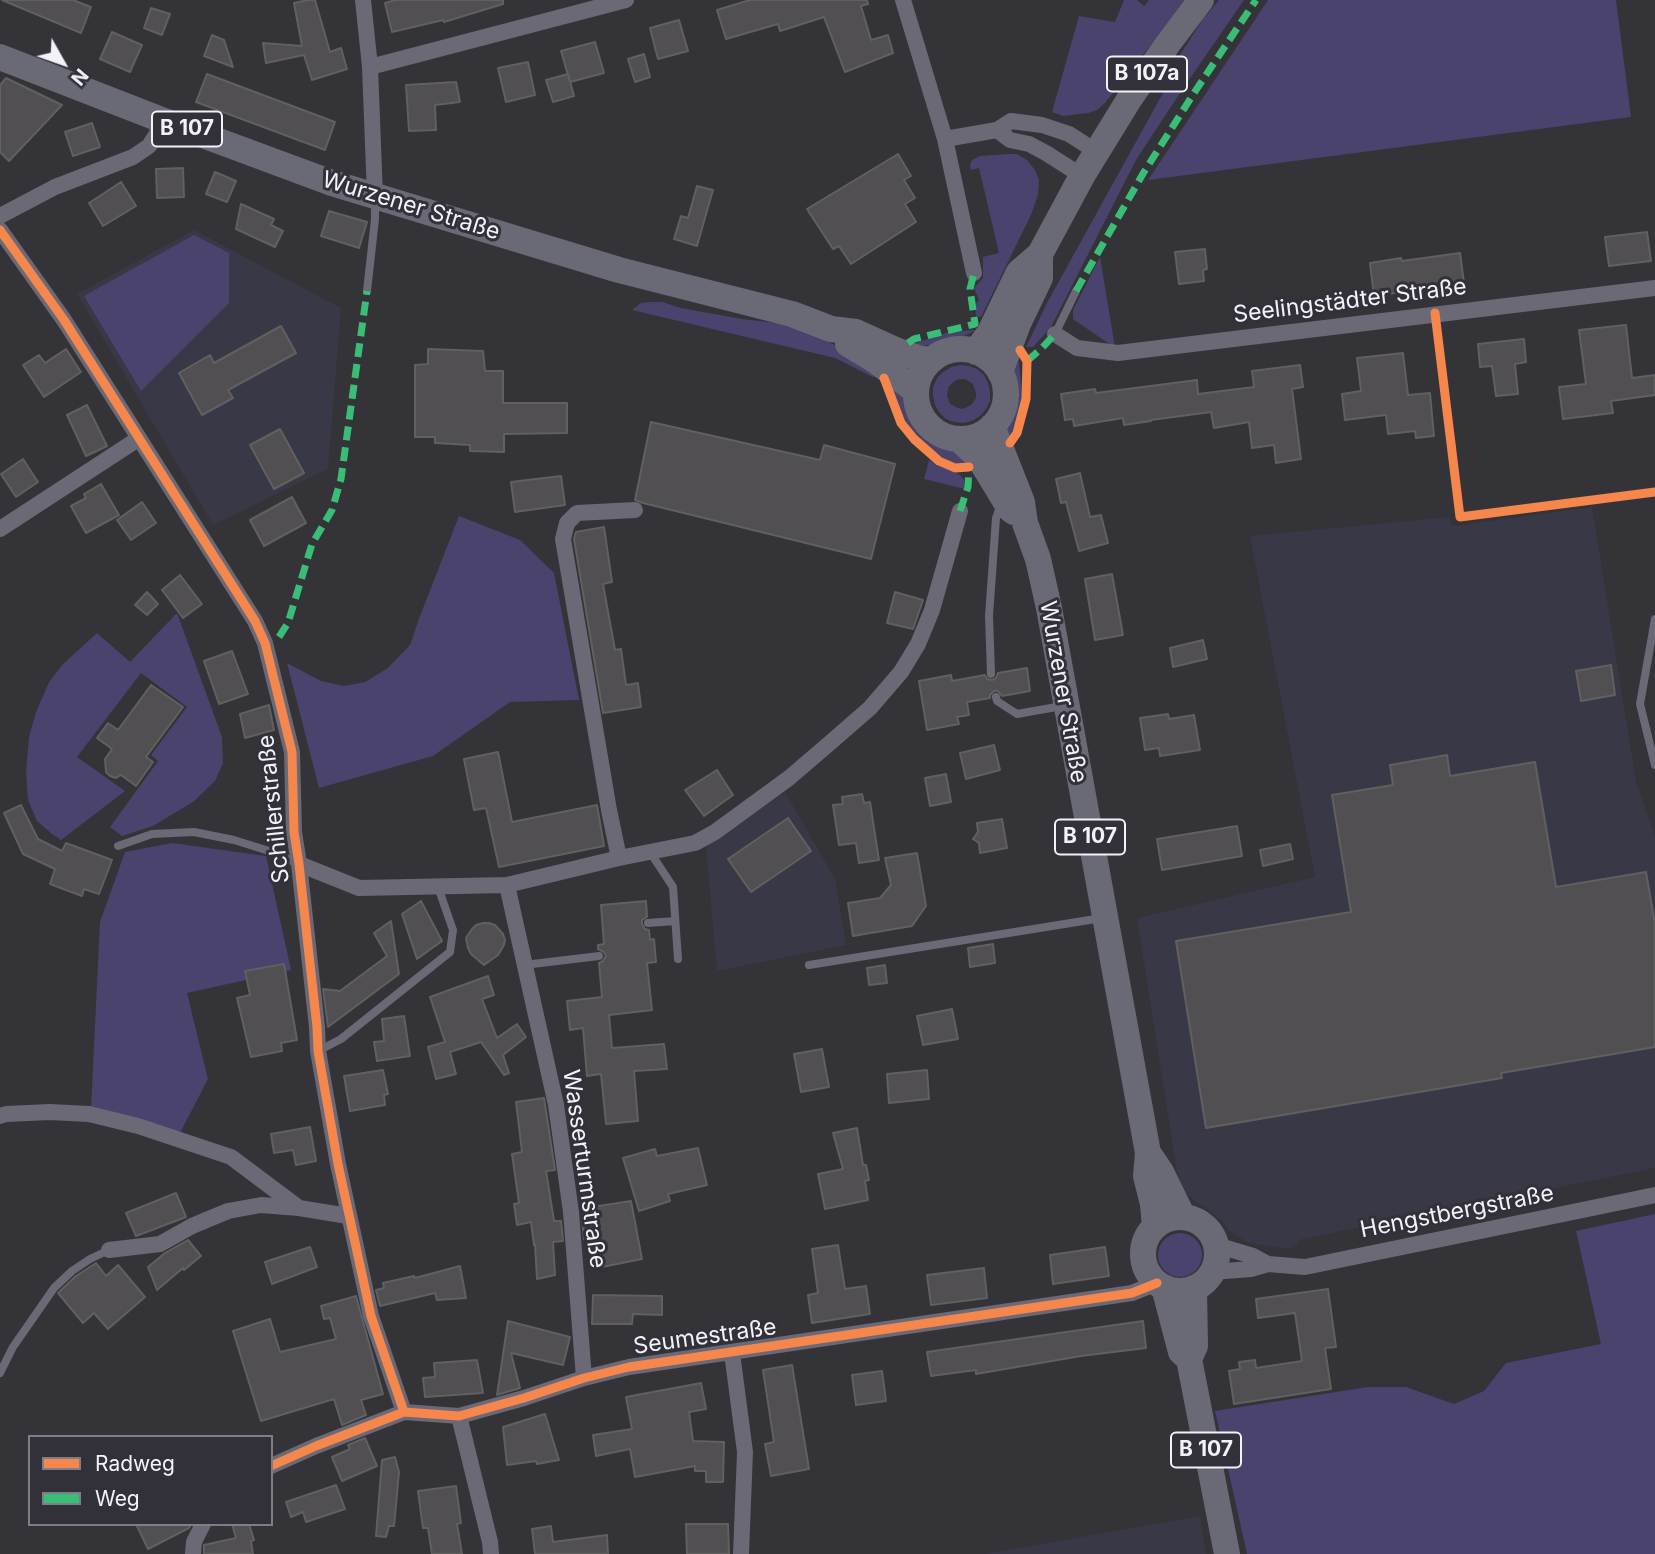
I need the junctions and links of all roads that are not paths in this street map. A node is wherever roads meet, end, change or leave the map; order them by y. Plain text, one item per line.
1 (363, 0) edge
2 (626, 0) edge
3 (903, 0) edge
4 (1201, 0) edge
5 (0, 57) edge
6 (370, 67) junction
7 (162, 120) junction
8 (997, 130) junction
9 (945, 139) junction
10 (1097, 152) junction
11 (1082, 176) junction
12 (375, 196) junction
13 (0, 216) edge
14 (0, 230) edge
15 (1040, 254) junction
16 (974, 273) dead end
17 (1655, 288) edge
18 (367, 291) dead end
19 (1076, 291) dead end
20 (831, 328) junction
21 (1055, 334) joint
22 (976, 352) junction
23 (931, 360) junction
24 (1000, 372) junction
25 (916, 391) junction
26 (992, 426) junction
27 (138, 439) junction
28 (959, 439) junction
29 (1003, 497) junction
30 (635, 510) dead end
31 (960, 511) dead end
32 (1025, 523) junction
33 (0, 529) edge
34 (1655, 619) edge
35 (991, 674) dead end
36 (996, 697) dead end
37 (1066, 706) junction
38 (1655, 765) edge
39 (118, 846) dead end
40 (650, 852) junction
41 (619, 858) junction
42 (299, 864) junction
43 (507, 885) junction
44 (438, 887) junction
45 (1105, 918) junction
46 (675, 921) junction
47 (648, 923) dead end
48 (599, 956) dead end
49 (678, 958) dead end
50 (524, 965) junction
51 (809, 965) dead end
52 (318, 1051) junction
53 (0, 1116) edge
54 (1148, 1153) junction
55 (1655, 1195) edge
56 (299, 1208) junction
57 (348, 1216) junction
58 (1183, 1217) junction
59 (1155, 1227) junction
60 (1216, 1245) junction
61 (108, 1250) joint
62 (1268, 1264) junction
63 (1203, 1280) junction
64 (1160, 1285) junction
65 (732, 1353) junction
66 (1189, 1359) junction
67 (0, 1373) edge
68 (584, 1378) junction
69 (404, 1412) junction
70 (459, 1416) junction
71 (273, 1465) edge
72 (202, 1526) edge
73 (193, 1554) edge
74 (491, 1554) edge
75 (741, 1554) edge
76 (1227, 1554) edge

1 - 6 street
2 - 6 street
3 - 9 street
4 - 10 main road, B 107a
5 - 7 main road, Wurzener Straße / B 107
6 - 12 street
7 - 12 main road, Wurzener Straße / B 107
7 - 13 street
8 - 9 street
8 - 10 street
8 - 11 street
9 - 16 street
10 - 11 main road, B 107a
11 - 15 main road, B 107a
12 - 18 lane
12 - 20 main road, Wurzener Straße / B 107
14 - 27 street, Schillerstraße
15 - 22 main road, B 107a
15 - 24 main road, B 107a
17 - 21 street, Seelingstädter Straße
19 - 21 lane
20 - 23 main road, Wurzener Straße / B 107
20 - 25 main road, Wurzener Straße / B 107
22 - 23 main road
22 - 24 main road
23 - 25 main road
24 - 26 main road
25 - 28 main road, Wurzener Straße / B 107
26 - 28 main road
26 - 32 main road, Wurzener Straße / B 107
27 - 33 street
27 - 42 street, Schillerstraße
28 - 29 main road, Wurzener Straße / B 107
29 - 32 main road, Wurzener Straße / B 107
29 - 35 lane
30 - 41 street
31 - 40 street
32 - 37 main road, Wurzener Straße / B 107
34 - 38 lane
36 - 37 lane
37 - 45 main road, Wurzener Straße / B 107
39 - 42 lane
40 - 41 street
40 - 46 lane
41 - 43 street
42 - 44 street
42 - 52 street, Schillerstraße
43 - 44 street
43 - 50 street, Wasserturmstraße
44 - 52 lane
45 - 51 lane
45 - 54 main road, Wurzener Straße / B 107
46 - 47 lane
46 - 49 lane
48 - 50 lane
50 - 68 street, Wasserturmstraße
52 - 57 street, Schillerstraße
53 - 56 street
54 - 58 main road, Wurzener Straße / B 107
54 - 59 main road, Wurzener Straße / B 107
55 - 62 street, Hengstbergstraße
56 - 57 street
56 - 61 street
57 - 69 street, Schillerstraße
58 - 59 main road
58 - 60 main road
59 - 64 main road, Wurzener Straße / B 107
60 - 62 street, Hengstbergstraße
60 - 63 main road, Wurzener Straße / B 107
61 - 67 lane
62 - 63 street, Hengstbergstraße
63 - 64 main road
63 - 66 main road, Wurzener Straße / B 107
64 - 65 street, Seumestraße
64 - 66 main road, Wurzener Straße / B 107
65 - 68 street, Seumestraße
65 - 75 street
66 - 76 main road, Wurzener Straße / B 107
68 - 70 street, Seumestraße
69 - 70 street, Seumestraße
69 - 71 street, Seumestraße
70 - 74 street
72 - 73 street

